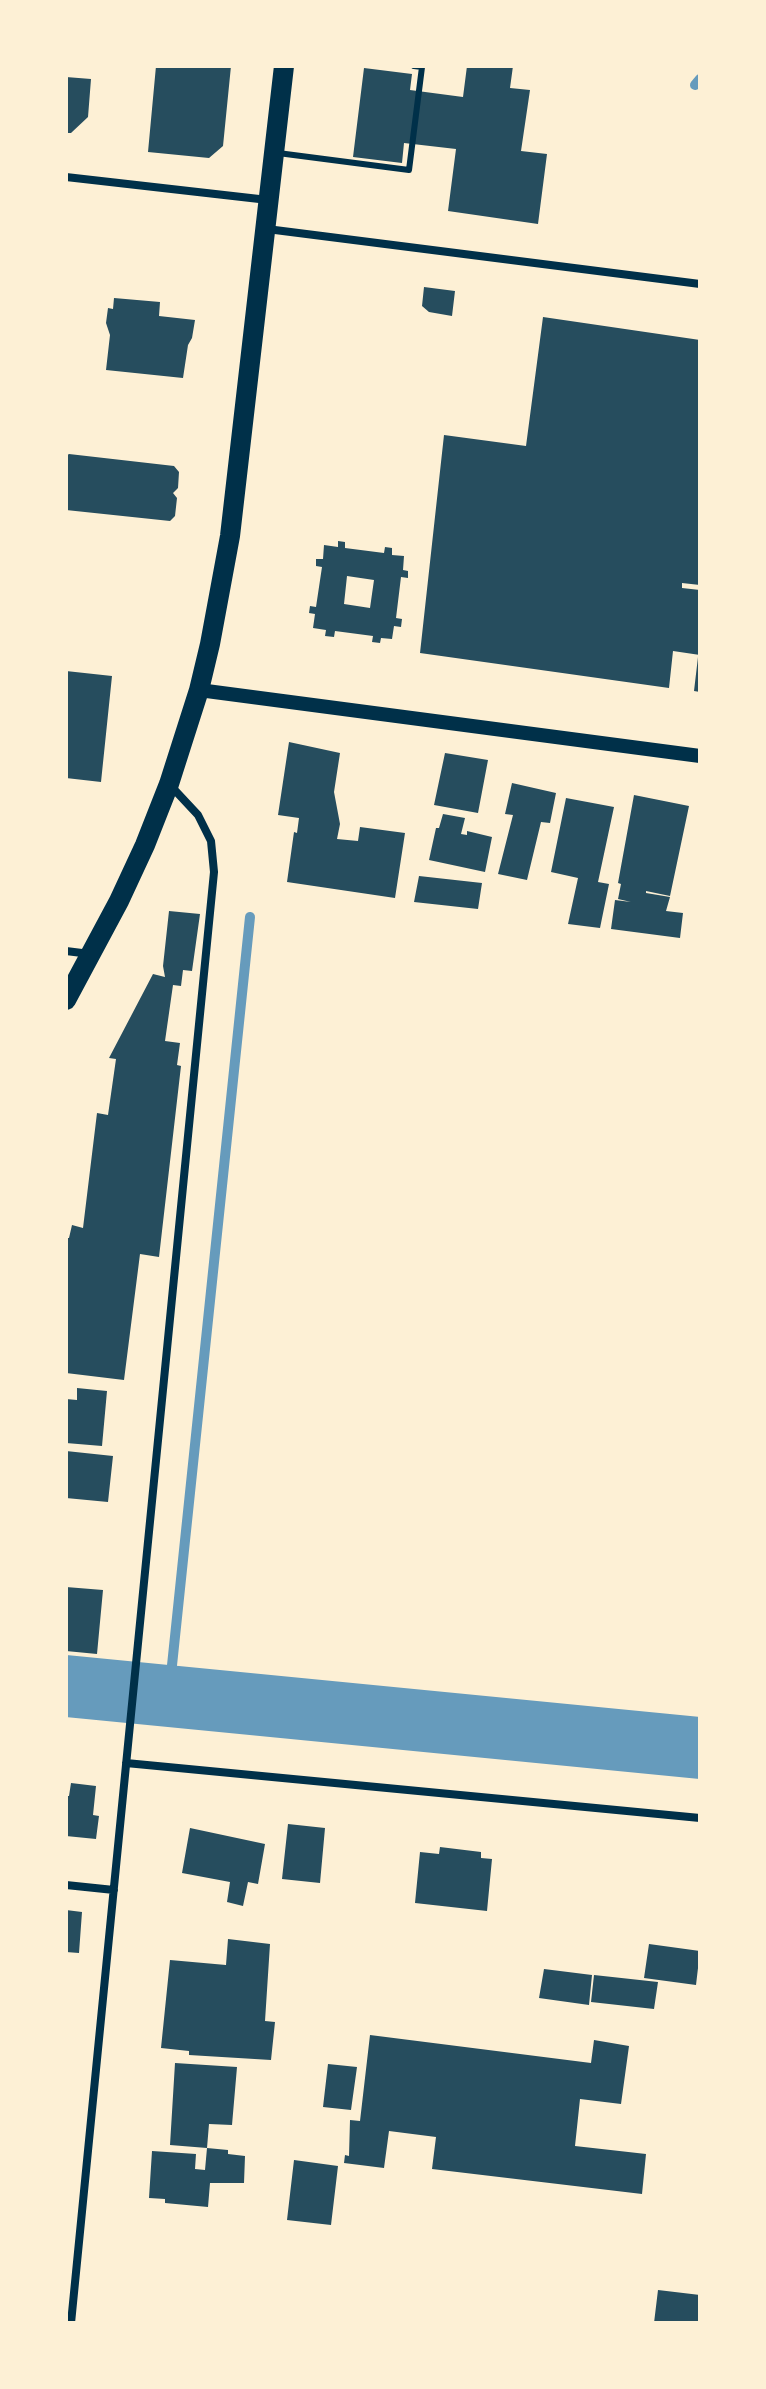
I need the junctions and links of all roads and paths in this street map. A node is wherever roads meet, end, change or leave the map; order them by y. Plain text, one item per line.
1 (284, 66) edge
2 (414, 66) edge
3 (274, 153) junction
4 (66, 177) edge
5 (269, 200) junction
6 (266, 228) junction
7 (700, 284) edge
8 (199, 690) junction
9 (700, 756) edge
10 (169, 784) junction
11 (66, 951) edge
12 (91, 954) junction
13 (66, 1000) edge
14 (126, 1763) junction
15 (700, 1818) edge
16 (66, 1885) edge
17 (114, 1890) junction
18 (71, 2323) edge

1 - 3 main road
2 - 3 lane
3 - 5 main road
4 - 5 street
5 - 6 main road
6 - 7 street
6 - 8 main road
8 - 9 street
8 - 10 main road
10 - 12 main road
10 - 14 street
11 - 12 street
12 - 13 main road
14 - 15 street
14 - 17 street
16 - 17 street
17 - 18 street

